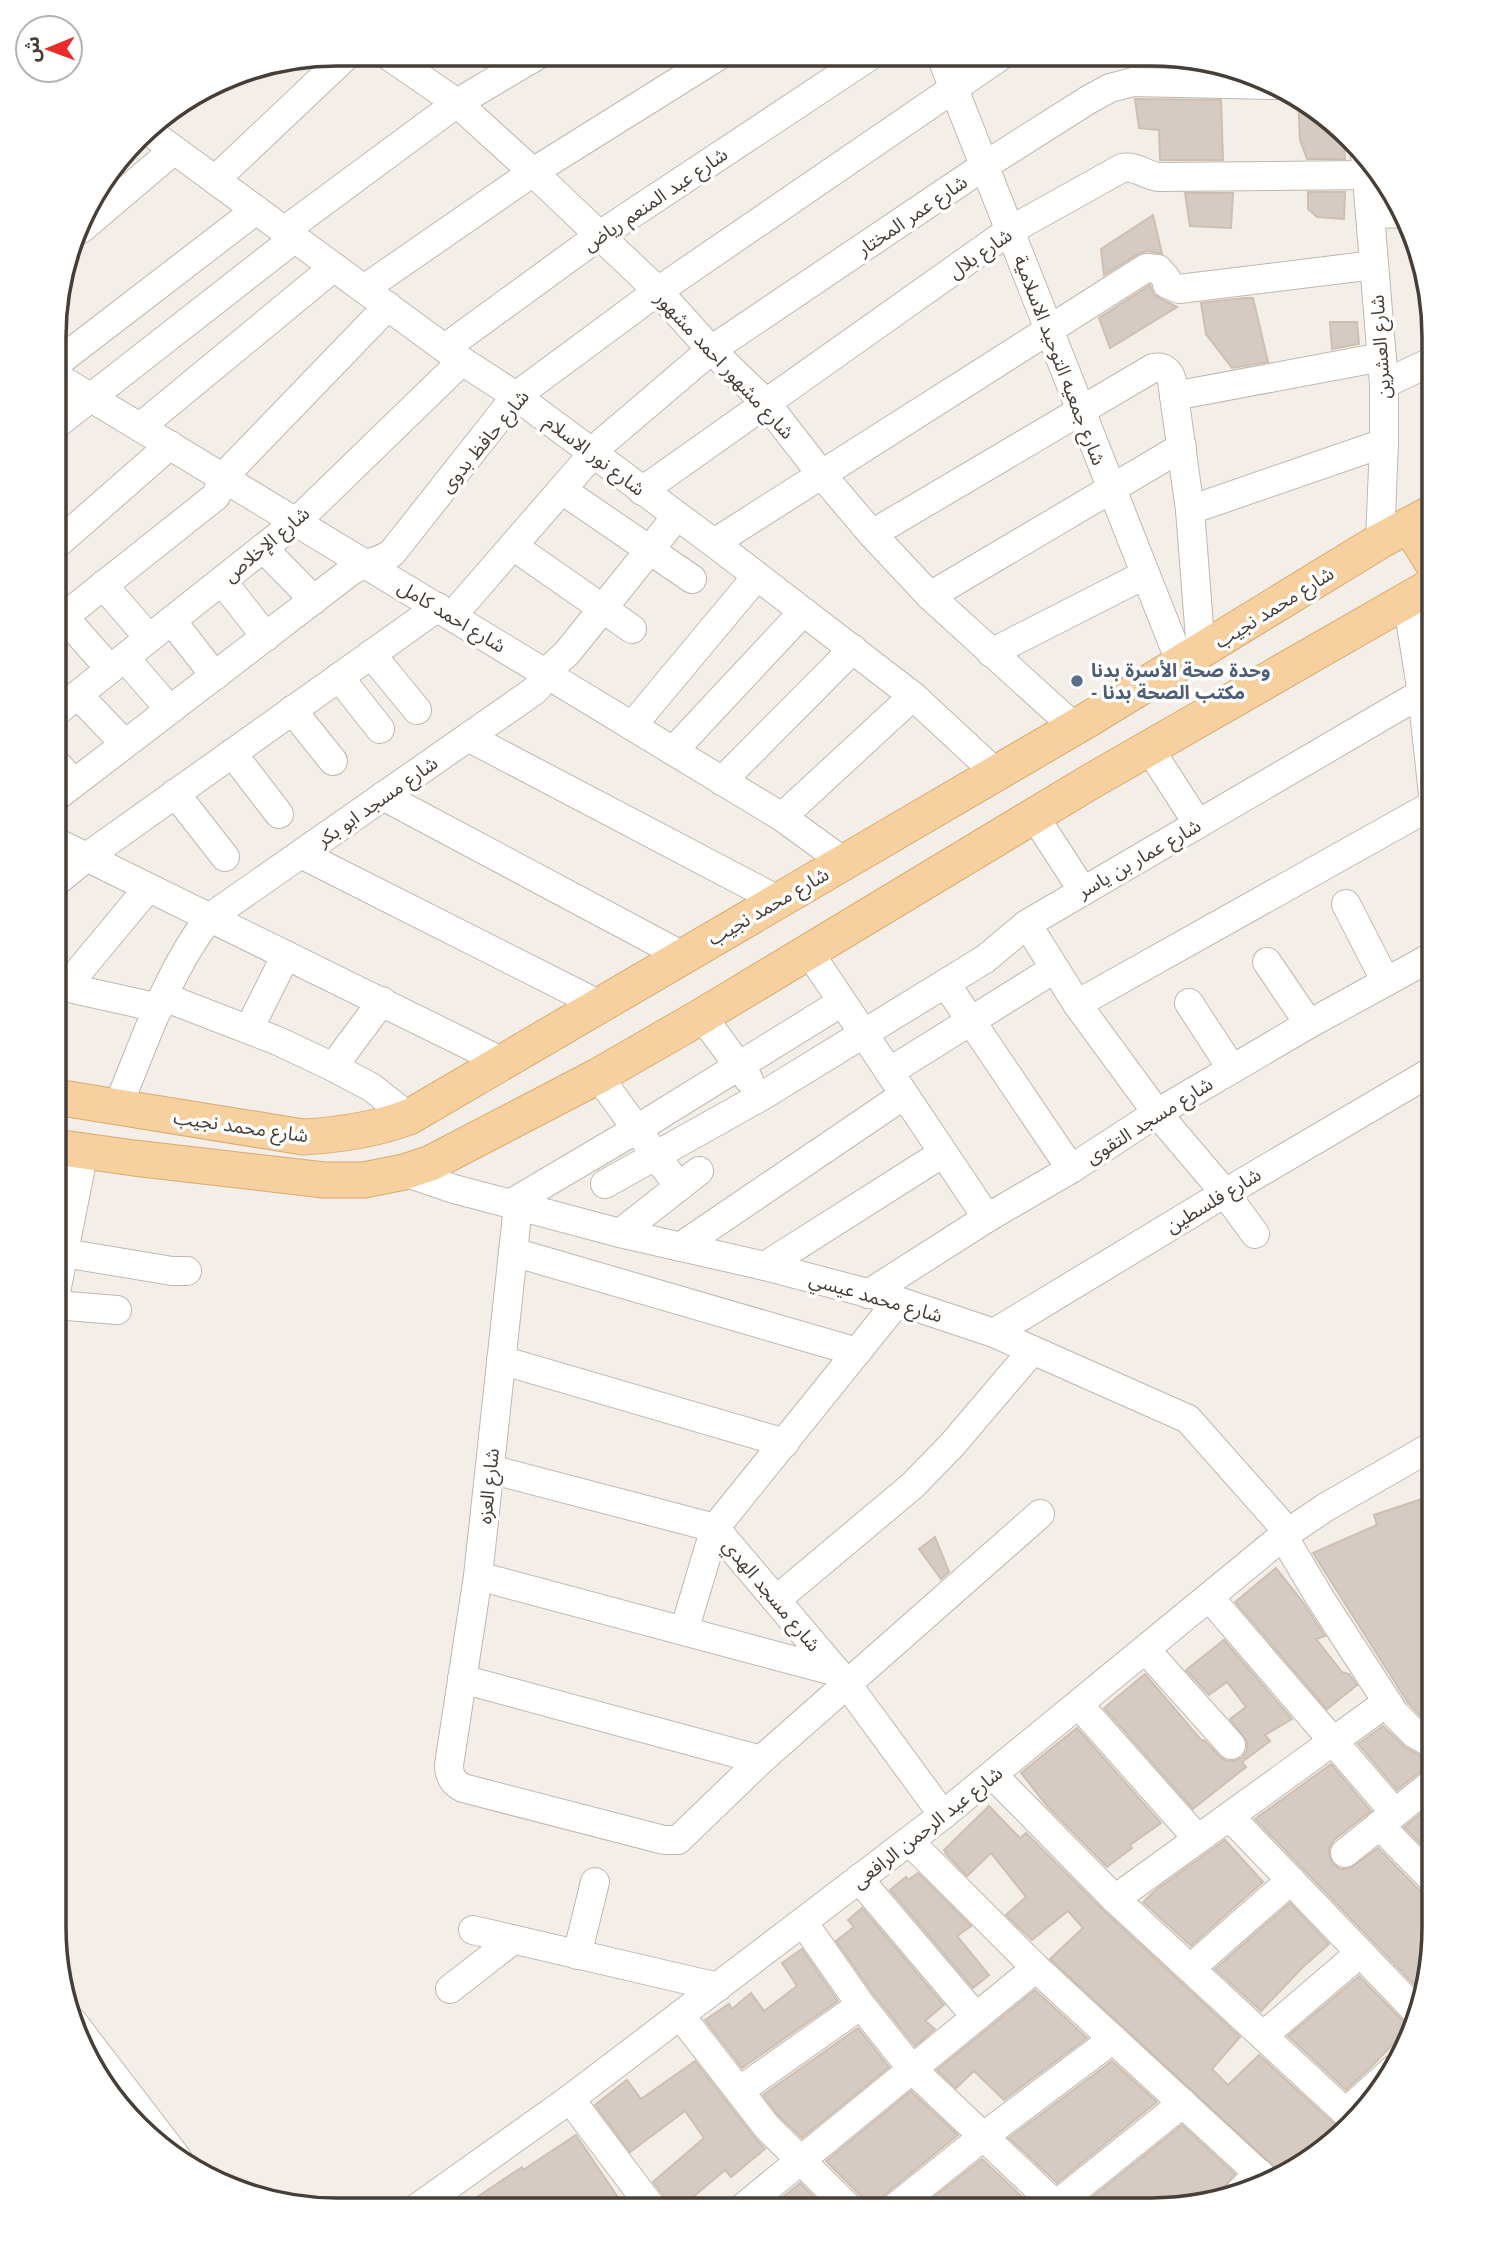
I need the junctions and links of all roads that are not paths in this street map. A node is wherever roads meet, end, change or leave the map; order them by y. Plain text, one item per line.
1 (335, 66) edge
2 (403, 66) edge
3 (519, 66) edge
4 (702, 66) edge
5 (855, 66) edge
6 (945, 66) edge
7 (986, 66) edge
8 (1248, 84) edge
9 (953, 87) junction
10 (457, 103) junction
11 (156, 137) edge
12 (174, 150) junction
13 (1359, 164) edge
14 (984, 166) junction
15 (533, 172) junction
16 (1367, 174) edge
17 (215, 180) junction
18 (256, 210) junction
19 (1370, 213) junction
20 (1393, 214) edge
21 (94, 218) edge
22 (1009, 231) junction
23 (290, 234) junction
24 (600, 235) junction
25 (1374, 265) junction
26 (334, 267) junction
27 (364, 289) junction
28 (658, 291) junction
29 (388, 306) junction
30 (1049, 332) junction
31 (711, 350) junction
32 (454, 355) junction
33 (66, 356) edge
34 (1422, 363) edge
35 (1383, 371) junction
36 (66, 382) edge
37 (516, 396) junction
38 (1174, 396) junction
39 (91, 397) junction
40 (766, 403) junction
41 (1080, 411) junction
42 (66, 417) edge
43 (140, 427) junction
44 (1384, 443) junction
45 (170, 445) junction
46 (1182, 447) junction
47 (593, 455) junction
48 (822, 475) junction
49 (223, 477) junction
50 (1110, 489) junction
51 (562, 490) junction
52 (642, 491) junction
53 (1190, 510) junction
54 (676, 517) junction
55 (296, 522) junction
56 (1408, 526) edge
57 (872, 534) junction
58 (66, 536) edge
59 (714, 543) junction
60 (513, 546) junction
61 (1422, 547) edge
62 (263, 548) junction
63 (649, 550) junction
64 (365, 564) junction
65 (1144, 575) junction
66 (757, 576) junction
67 (692, 579) dead end
68 (222, 581) junction
69 (103, 585) junction
70 (1421, 592) edge
71 (930, 596) junction
72 (314, 600) junction
73 (603, 609) junction
74 (445, 611) junction
75 (803, 612) junction
76 (66, 615) edge
77 (172, 621) junction
78 (66, 625) edge
79 (632, 629) dead end
80 (266, 637) junction
81 (149, 638) junction
82 (853, 649) junction
83 (991, 653) junction
84 (370, 654) junction
85 (1191, 658) junction
86 (118, 664) junction
87 (545, 673) junction
88 (215, 676) junction
89 (339, 677) junction
90 (1422, 693) joint
91 (913, 696) junction
92 (67, 704) edge
93 (170, 710) junction
94 (292, 710) junction
95 (417, 710) dead end
96 (632, 726) junction
97 (1072, 728) junction
98 (380, 729) dead end
99 (468, 737) junction
100 (125, 744) junction
101 (673, 751) junction
102 (232, 753) junction
103 (1138, 754) junction
104 (333, 761) dead end
105 (996, 773) junction
106 (66, 779) edge
107 (722, 781) junction
108 (1090, 782) junction
109 (175, 793) junction
110 (383, 796) junction
111 (1422, 811) edge
112 (279, 814) dead end
113 (782, 817) junction
114 (1035, 817) junction
115 (1198, 824) junction
116 (66, 846) edge
117 (301, 853) junction
118 (88, 856) junction
119 (225, 857) dead end
120 (844, 862) junction
121 (66, 874) edge
122 (148, 888) junction
123 (1083, 891) junction
124 (778, 900) junction
125 (1346, 904) dead end
126 (209, 918) junction
127 (1027, 924) junction
128 (809, 952) junction
129 (286, 955) junction
130 (683, 956) junction
131 (1267, 962) dead end
132 (1422, 962) edge
133 (1054, 969) junction
134 (66, 979) edge
135 (1386, 982) junction
136 (946, 984) junction
137 (66, 987) edge
138 (382, 1001) junction
139 (162, 1002) junction
140 (842, 1002) junction
141 (1189, 1003) dead end
142 (1077, 1004) junction
143 (600, 1005) junction
144 (702, 1016) junction
145 (971, 1021) junction
146 (1309, 1024) junction
147 (249, 1030) junction
148 (863, 1034) junction
149 (503, 1062) junction
150 (739, 1066) junction
151 (333, 1067) junction
152 (1232, 1069) junction
153 (598, 1076) junction
154 (1422, 1077) edge
155 (897, 1084) junction
156 (762, 1096) junction
157 (66, 1099) edge
158 (130, 1111) junction
159 (1157, 1113) junction
160 (409, 1117) junction
161 (637, 1129) junction
162 (70, 1149) edge
163 (943, 1153) junction
164 (655, 1154) junction
165 (134, 1158) junction
166 (1071, 1169) junction
167 (404, 1172) junction
168 (605, 1184) dead end
169 (1225, 1193) junction
170 (514, 1205) junction
171 (66, 1218) edge
172 (986, 1218) junction
173 (620, 1233) junction
174 (1255, 1234) dead end
175 (680, 1247) junction
176 (513, 1252) junction
177 (66, 1253) edge
178 (765, 1266) junction
179 (187, 1271) dead end
180 (868, 1294) junction
181 (898, 1301) junction
182 (66, 1306) edge
183 (117, 1310) dead end
184 (994, 1333) junction
185 (1032, 1351) junction
186 (857, 1352) junction
187 (501, 1360) junction
188 (785, 1443) junction
189 (1422, 1452) edge
190 (489, 1469) junction
191 (1040, 1514) dead end
192 (715, 1528) junction
193 (1286, 1534) junction
194 (478, 1576) junction
195 (1209, 1597) junction
196 (776, 1600) junction
197 (684, 1631) junction
198 (1146, 1650) junction
199 (842, 1678) junction
200 (462, 1679) junction
201 (1386, 1703) junction
202 (1079, 1705) junction
203 (1422, 1738) edge
204 (1333, 1741) junction
205 (1231, 1745) dead end
206 (761, 1760) junction
207 (993, 1775) junction
208 (1422, 1791) edge
209 (943, 1815) junction
210 (1230, 1816) junction
211 (1387, 1819) junction
212 (1198, 1839) junction
213 (909, 1841) junction
214 (1345, 1853) dead end
215 (1422, 1865) edge
216 (859, 1879) junction
217 (1291, 1880) junction
218 (595, 1882) dead end
219 (1115, 1899) junction
220 (803, 1922) junction
221 (473, 1930) dead end
222 (513, 1940) junction
223 (1360, 1953) junction
224 (578, 1955) junction
225 (1036, 1968) junction
226 (1191, 1968) junction
227 (718, 1987) junction
228 (450, 1989) dead end
229 (861, 2005) junction
230 (1410, 2005) edge
231 (681, 2015) junction
232 (976, 2017) junction
233 (1264, 2035) junction
234 (1113, 2039) junction
235 (912, 2069) junction
236 (739, 2091) junction
237 (570, 2099) junction
238 (1183, 2104) junction
239 (1347, 2113) edge
240 (984, 2136) junction
241 (800, 2161) junction
242 (1252, 2178) edge
243 (431, 2198) edge
244 (644, 2198) edge
245 (755, 2198) edge
246 (839, 2198) edge
247 (907, 2198) edge
248 (1046, 2198) edge
249 (1068, 2198) edge

1 - 17 street
2 - 10 street, شارع مشهور احمد مشهور
3 - 10 street
4 - 15 street
5 - 24 street, شارع عبد المنعم رياض
6 - 9 street, شارع جمعيه التوحيد الاسلامية
7 - 9 street, شارع حافظ بدوى
8 - 14 street, شارع عمر المختار
9 - 14 street, شارع جمعيه التوحيد الاسلامية
9 - 28 street, شارع حافظ بدوى
10 - 15 street, شارع مشهور احمد مشهور
10 - 23 street
11 - 12 street, شارع نور الاسلام
12 - 17 street, شارع نور الاسلام
12 - 21 street
13 - 22 street, شارع بلال
14 - 22 street, شارع جمعيه التوحيد الاسلامية
14 - 31 street, شارع عمر المختار
15 - 24 street, شارع مشهور احمد مشهور
15 - 27 street
16 - 19 street, شارع العشرين
17 - 18 street, شارع نور الاسلام
18 - 23 street, شارع نور الاسلام
18 - 33 street
19 - 20 street
19 - 25 street, شارع العشرين
22 - 30 street, شارع جمعيه التوحيد الاسلامية
22 - 40 street, شارع بلال
23 - 26 street, شارع نور الاسلام
23 - 39 street
24 - 28 street, شارع مشهور احمد مشهور
24 - 32 street, شارع عبد المنعم رياض
25 - 30 street
25 - 35 street, شارع العشرين
26 - 27 street, شارع نور الاسلام
26 - 43 street
27 - 29 street, شارع نور الاسلام
28 - 31 street, شارع مشهور احمد مشهور
28 - 37 street, شارع حافظ بدوى
29 - 32 street, شارع نور الاسلام
29 - 49 street
30 - 41 street, شارع جمعيه التوحيد الاسلامية
30 - 48 street
31 - 40 street, شارع مشهور احمد مشهور
31 - 47 street, شارع عمر المختار
32 - 37 street, شارع نور الاسلام
32 - 55 street, شارع الإخلاص
34 - 35 street
35 - 38 street
35 - 44 street, شارع العشرين
36 - 39 street, شارع احمد كامل
37 - 47 street, شارع نور الاسلام
37 - 64 street, شارع حافظ بدوى
38 - 41 street
38 - 46 street
39 - 42 street
39 - 43 street, شارع احمد كامل
40 - 48 street, شارع مشهور احمد مشهور
40 - 52 street, شارع بلال
41 - 50 street, شارع جمعيه التوحيد الاسلامية
41 - 57 street
43 - 45 street, شارع احمد كامل
44 - 53 street
44 - 56 street, شارع العشرين
45 - 49 street, شارع احمد كامل
45 - 58 street
46 - 50 street
46 - 53 street
47 - 51 street, شارع عمر المختار
47 - 52 street, شارع نور الاسلام
48 - 57 street, شارع مشهور احمد مشهور
48 - 59 street
49 - 55 street, شارع احمد كامل
49 - 69 street
50 - 65 street, شارع جمعيه التوحيد الاسلامية
50 - 71 street
51 - 60 street, شارع عمر المختار
51 - 63 street
52 - 54 street, شارع نور الاسلام
53 - 85 street
54 - 59 street, شارع نور الاسلام
54 - 63 street, شارع مسجد ابو بكر
55 - 62 street, شارع الإخلاص
55 - 64 street, شارع احمد كامل
56 - 61 main road
56 - 85 main road, شارع محمد نجيب
57 - 71 street, شارع مشهور احمد مشهور
59 - 66 street, شارع نور الاسلام
60 - 73 street
60 - 74 street, شارع عمر المختار
62 - 68 street, شارع الإخلاص
62 - 72 street
63 - 67 street
63 - 73 street, شارع مسجد ابو بكر
64 - 72 street, شارع حافظ بدوى
64 - 74 street, شارع احمد كامل
65 - 83 street
65 - 85 street, شارع جمعيه التوحيد الاسلامية
66 - 75 street, شارع نور الاسلام
66 - 96 street
68 - 77 street, شارع الإخلاص
68 - 80 street
69 - 76 street
69 - 81 street
70 - 90 street
70 - 103 main road
71 - 83 street, شارع مشهور احمد مشهور
72 - 80 street, شارع حافظ بدوى
73 - 79 street
73 - 87 street, شارع مسجد ابو بكر
74 - 84 street, شارع عمر المختار
74 - 87 street, شارع احمد كامل
75 - 82 street, شارع نور الاسلام
75 - 101 street
77 - 81 street, شارع الإخلاص
77 - 88 street
78 - 86 street
80 - 88 street, شارع حافظ بدوى
81 - 86 street, شارع الإخلاص
82 - 91 street, شارع نور الاسلام
82 - 107 street
83 - 97 street, شارع مشهور احمد مشهور
84 - 89 street, شارع عمر المختار
84 - 95 street
85 - 97 main road, شارع محمد نجيب
86 - 92 street, شارع الإخلاص
86 - 93 street
87 - 96 street, شارع احمد كامل
87 - 99 street, شارع مسجد ابو بكر
88 - 93 street, شارع حافظ بدوى
89 - 94 street, شارع عمر المختار
89 - 98 street
90 - 115 street, شارع عمار بن ياسر
91 - 105 street, شارع نور الاسلام
91 - 113 street
92 - 100 street
93 - 100 street, شارع حافظ بدوى
94 - 102 street, شارع عمر المختار
94 - 104 street
96 - 101 street, شارع احمد كامل
97 - 103 main road
97 - 105 main road, شارع محمد نجيب
97 - 108 main road
99 - 110 street, شارع مسجد ابو بكر
99 - 124 street
100 - 106 street, شارع حافظ بدوى
101 - 107 street, شارع احمد كامل
102 - 109 street, شارع عمر المختار
102 - 112 street
103 - 108 main road
103 - 115 street
105 - 120 main road, شارع محمد نجيب
107 - 113 street, شارع احمد كامل
108 - 114 main road
109 - 118 street, شارع عمر المختار
109 - 119 street
110 - 117 street, شارع مسجد ابو بكر
110 - 130 street
111 - 142 street
113 - 120 street, شارع احمد كامل
114 - 123 street
114 - 128 main road
115 - 123 street, شارع عمار بن ياسر
116 - 118 street
117 - 126 street, شارع مسجد ابو بكر
117 - 143 street
118 - 121 street, شارع عمر المختار
118 - 122 street
120 - 124 main road, شارع محمد نجيب
122 - 126 street
122 - 134 street
123 - 127 street, شارع عمار بن ياسر
124 - 130 main road, شارع محمد نجيب
125 - 135 street
126 - 129 street
126 - 139 street, شارع مسجد ابو بكر
127 - 133 street
127 - 136 street, شارع عمار بن ياسر
128 - 140 street
128 - 144 main road
129 - 138 street
129 - 147 street
130 - 143 main road, شارع محمد نجيب
131 - 146 street
132 - 135 street, شارع مسجد التقوى
133 - 142 street
133 - 145 street
135 - 146 street, شارع مسجد التقوى
136 - 145 street
136 - 148 street, شارع عمار بن ياسر
137 - 139 street
138 - 149 street
138 - 151 street
139 - 147 street
139 - 158 street, شارع مسجد ابو بكر
140 - 148 street
140 - 150 street
141 - 152 street
142 - 159 street
143 - 149 main road, شارع محمد نجيب
144 - 150 street
144 - 153 main road
145 - 155 street
145 - 166 street
146 - 152 street, شارع مسجد التقوى
147 - 151 street
148 - 155 street
148 - 156 street, شارع عمار بن ياسر
149 - 160 main road, شارع محمد نجيب
150 - 156 street
150 - 161 street
151 - 160 street
152 - 159 street, شارع مسجد التقوى
153 - 161 street
153 - 167 main road
154 - 169 street, شارع فلسطين
155 - 163 street
155 - 175 street
156 - 164 street, شارع عمار بن ياسر
157 - 158 main road, شارع محمد نجيب
158 - 160 main road, شارع محمد نجيب
158 - 165 main road
159 - 166 street, شارع مسجد التقوى
159 - 169 street
161 - 164 street
161 - 170 street
162 - 165 main road
162 - 171 street
163 - 172 street
163 - 178 street
164 - 168 street, شارع عمار بن ياسر
164 - 173 street
165 - 167 main road
166 - 172 street, شارع مسجد التقوى
167 - 170 street, شارع محمد عيسي
169 - 174 street
169 - 184 street, شارع فلسطين
170 - 173 street, شارع محمد عيسي
170 - 176 street, شارع العزه
172 - 180 street, شارع مسجد التقوى
173 - 175 street, شارع محمد عيسي
175 - 178 street, شارع محمد عيسي
176 - 186 street
176 - 187 street, شارع العزه
177 - 179 street
178 - 180 street, شارع محمد عيسي
180 - 181 street, شارع محمد عيسي
181 - 184 street, شارع محمد عيسي
181 - 186 street
182 - 183 street
184 - 185 street, شارع محمد عيسي
185 - 193 street, شارع محمد عيسي
185 - 196 street
186 - 188 street
187 - 188 street
187 - 190 street, شارع العزه
188 - 192 street
189 - 193 street, شارع عبد الرحمن الرافعى
190 - 192 street, شارع مسجد الهدي
190 - 194 street, شارع العزه
191 - 199 street
192 - 196 street, شارع مسجد الهدي
192 - 197 street
193 - 195 street, شارع عبد الرحمن الرافعى
193 - 201 street, شارع محمد عيسي
194 - 197 street
194 - 200 street, شارع العزه
195 - 198 street, شارع عبد الرحمن الرافعى
195 - 204 street
196 - 199 street, شارع مسجد الهدي
197 - 199 street
198 - 202 street, شارع عبد الرحمن الرافعى
198 - 205 street
199 - 206 street
199 - 209 street, شارع مسجد الهدي
200 - 206 street
200 - 206 street, شارع العزه
201 - 203 street, شارع محمد عيسي
201 - 204 street
202 - 207 street, شارع عبد الرحمن الرافعى
202 - 212 street
204 - 210 street
204 - 211 street
207 - 209 street, شارع عبد الرحمن الرافعى
207 - 219 street
208 - 211 street
209 - 213 street, شارع عبد الرحمن الرافعى
210 - 212 street
210 - 217 street
211 - 214 street
211 - 215 street
212 - 219 street
213 - 216 street, شارع عبد الرحمن الرافعى
213 - 225 street
216 - 220 street, شارع عبد الرحمن الرافعى
216 - 232 street
217 - 223 street
217 - 226 street
218 - 224 street
219 - 226 street
220 - 227 street, شارع عبد الرحمن الرافعى
220 - 229 street
221 - 222 street
222 - 224 street
222 - 228 street
223 - 230 street
223 - 233 street
224 - 227 street
225 - 232 street
225 - 234 street
226 - 233 street
227 - 231 street, شارع عبد الرحمن الرافعى
229 - 235 street
229 - 236 street
231 - 236 street
231 - 237 street, شارع عبد الرحمن الرافعى
232 - 235 street
233 - 239 street
234 - 238 street
234 - 240 street
235 - 240 street
235 - 241 street
236 - 241 street
237 - 243 street, شارع عبد الرحمن الرافعى
237 - 244 street
238 - 242 street
238 - 249 street
240 - 247 street
240 - 248 street
241 - 245 street
241 - 246 street

